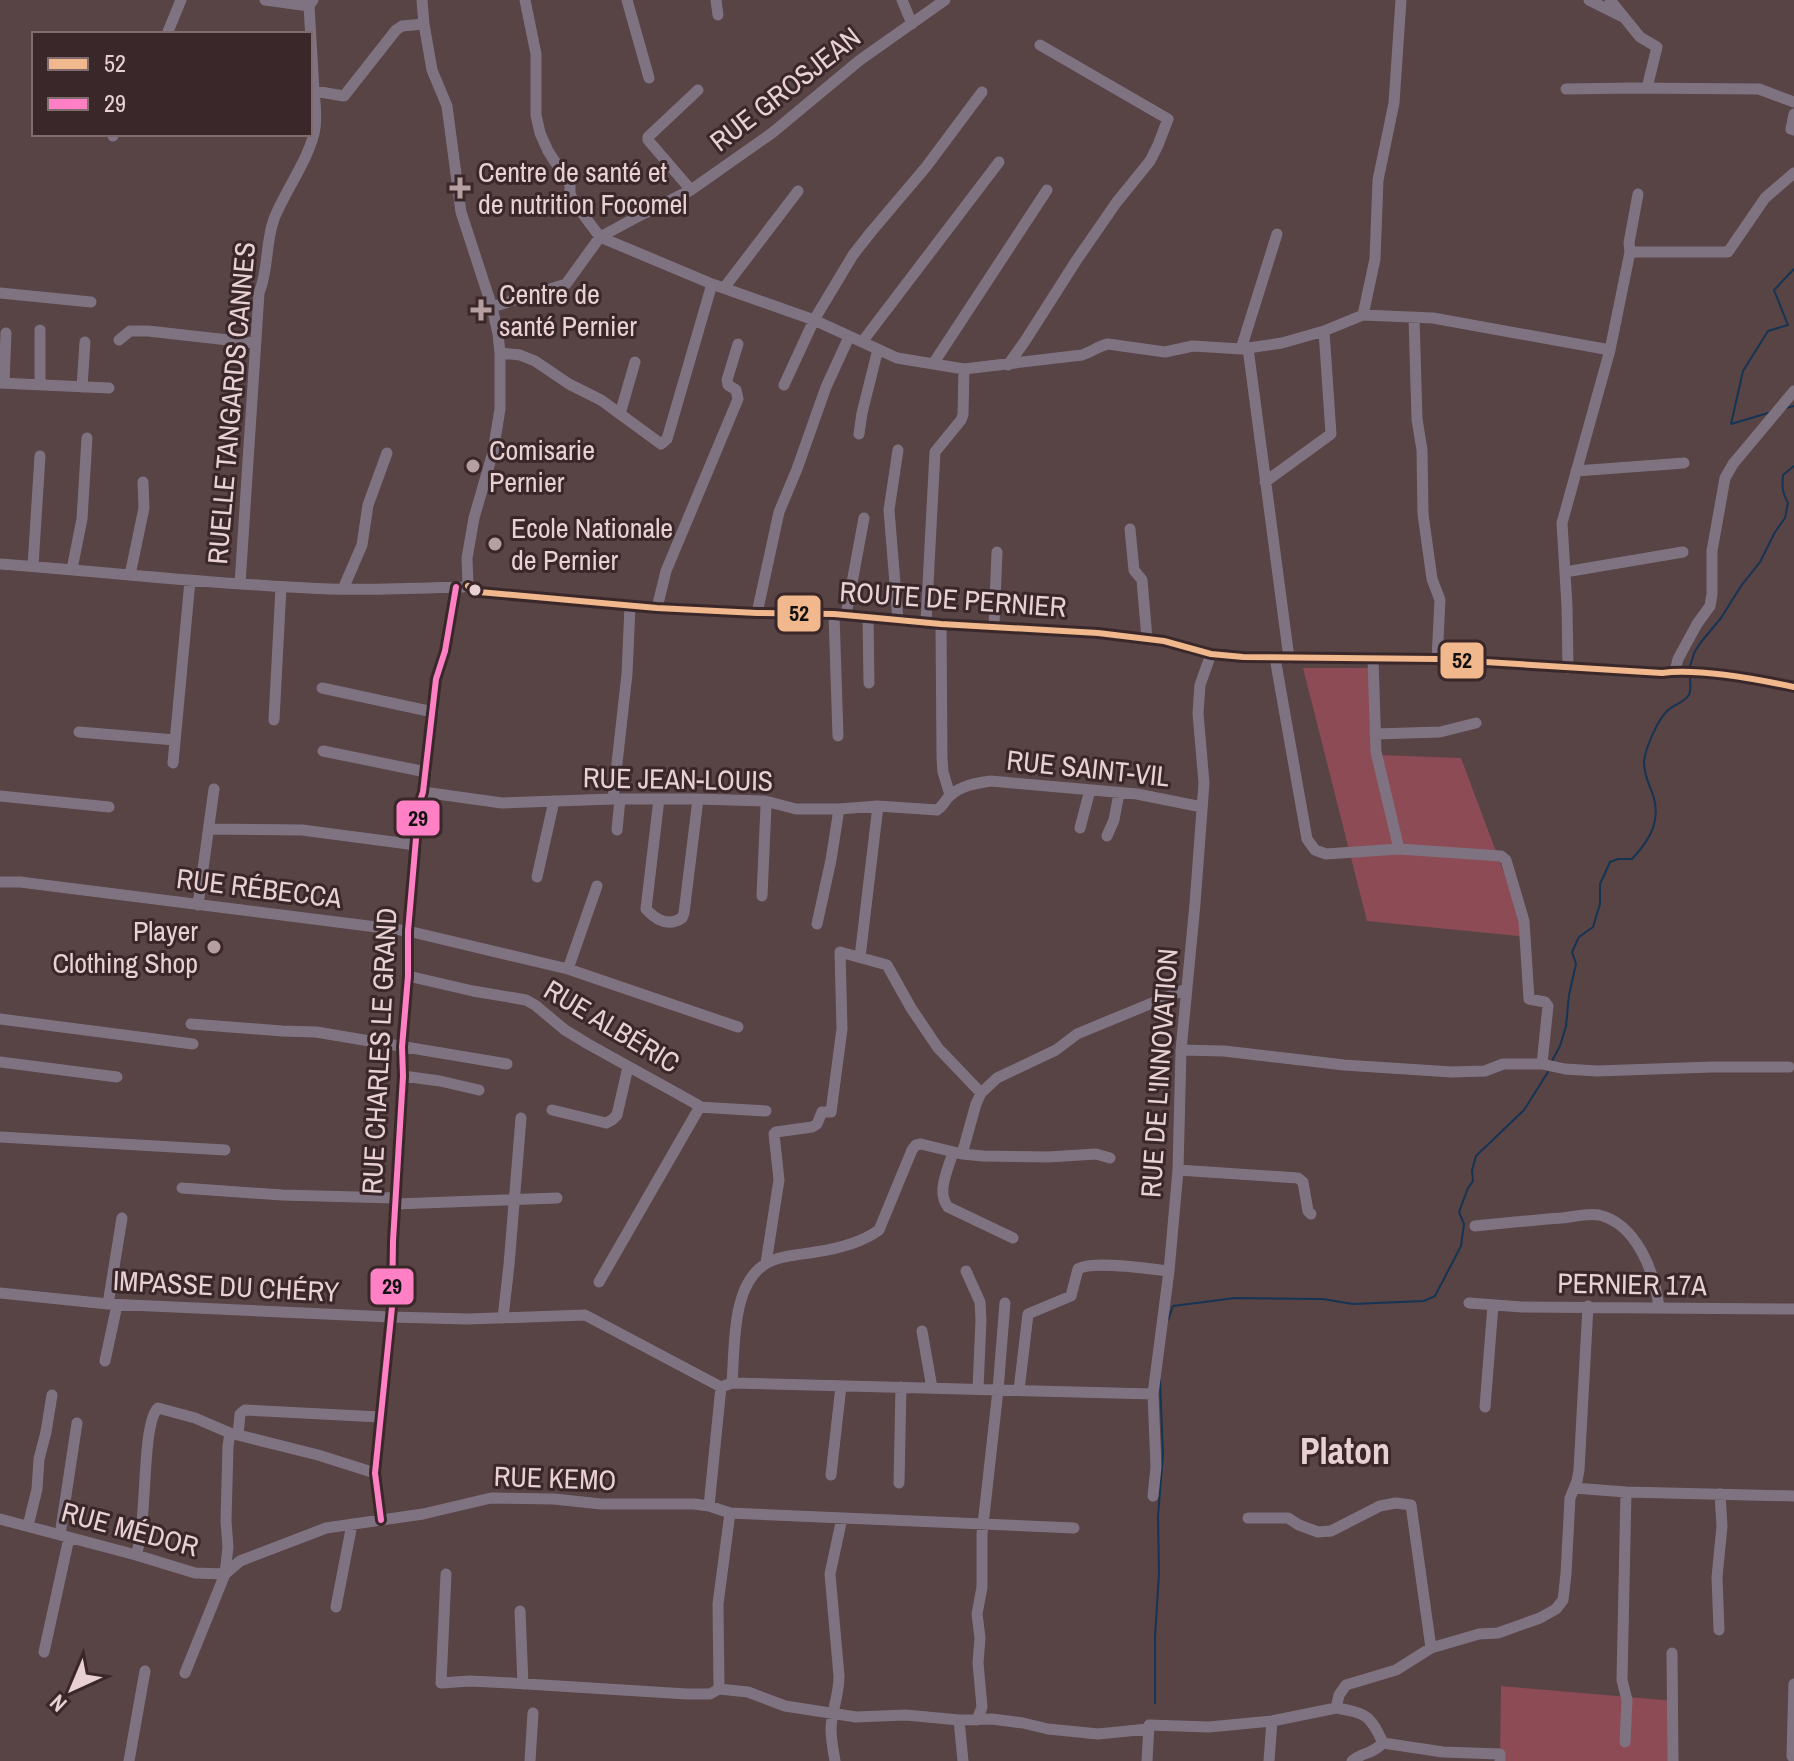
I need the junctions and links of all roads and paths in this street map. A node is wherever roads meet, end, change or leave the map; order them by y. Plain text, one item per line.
1 (181, 0) edge
2 (265, 0) edge
3 (422, 0) edge
4 (525, 0) edge
5 (627, 0) edge
6 (716, 0) edge
7 (902, 0) edge
8 (945, 0) edge
9 (1401, 0) edge
10 (1589, 0) edge
11 (1610, 0) edge
12 (311, 3) edge
13 (718, 15) dead end
14 (1622, 17) junction
15 (424, 24) junction
16 (912, 24) junction
17 (168, 32) edge
18 (312, 32) edge
19 (312, 32) edge
20 (1040, 45) dead end
21 (649, 78) dead end
22 (1647, 88) junction
23 (1566, 89) dead end
24 (698, 90) dead end
25 (314, 91) junction
26 (982, 92) dead end
27 (1794, 102) edge
28 (1794, 114) edge
29 (1794, 130) edge
30 (999, 162) dead end
31 (1794, 173) edge
32 (691, 190) junction
33 (1047, 190) dead end
34 (798, 191) dead end
35 (1638, 194) dead end
36 (1277, 234) dead end
37 (600, 237) junction
38 (1630, 252) junction
39 (718, 286) junction
40 (0, 293) edge
41 (91, 302) dead end
42 (492, 307) junction
43 (1363, 315) junction
44 (1414, 317) junction
45 (814, 320) junction
46 (40, 330) dead end
47 (1324, 331) junction
48 (6, 333) dead end
49 (849, 337) junction
50 (119, 340) dead end
51 (85, 342) dead end
52 (862, 342) junction
53 (255, 343) junction
54 (738, 344) dead end
55 (1244, 348) junction
56 (878, 349) junction
57 (1610, 350) junction
58 (500, 353) junction
59 (635, 362) dead end
60 (933, 364) junction
61 (1008, 365) junction
62 (964, 369) junction
63 (2, 383) edge
64 (40, 384) junction
65 (784, 385) dead end
66 (82, 387) junction
67 (109, 388) dead end
68 (1791, 394) edge
69 (620, 414) junction
70 (859, 434) dead end
71 (87, 438) dead end
72 (898, 450) dead end
73 (387, 453) dead end
74 (40, 456) dead end
75 (1684, 463) dead end
76 (1576, 471) junction
77 (143, 482) dead end
78 (1265, 482) junction
79 (864, 518) dead end
80 (1130, 529) dead end
81 (997, 552) dead end
82 (1683, 552) dead end
83 (0, 564) edge
84 (33, 566) junction
85 (72, 569) junction
86 (1565, 572) junction
87 (130, 575) junction
88 (190, 581) junction
89 (240, 584) junction
90 (281, 587) junction
91 (462, 587) junction
92 (343, 589) junction
93 (630, 606) junction
94 (657, 608) junction
95 (757, 613) junction
96 (840, 614) junction
97 (868, 617) junction
98 (898, 620) junction
99 (926, 622) junction
100 (941, 624) junction
101 (994, 626) junction
102 (1147, 639) junction
103 (1211, 654) junction
104 (1275, 658) junction
105 (1289, 658) junction
106 (1373, 658) junction
107 (1437, 659) junction
108 (1568, 668) junction
109 (1675, 671) junction
110 (869, 683) dead end
111 (1794, 687) edge
112 (322, 688) dead end
113 (433, 712) junction
114 (274, 720) dead end
115 (1476, 723) dead end
116 (79, 732) dead end
117 (1375, 734) junction
118 (838, 736) dead end
119 (175, 740) junction
120 (323, 751) dead end
121 (173, 763) dead end
122 (426, 772) junction
123 (214, 789) dead end
124 (1090, 790) junction
125 (423, 792) junction
126 (1119, 793) junction
127 (950, 795) junction
128 (0, 796) edge
129 (616, 799) junction
130 (659, 799) junction
131 (698, 799) junction
132 (554, 801) junction
133 (765, 801) junction
134 (878, 806) junction
135 (109, 807) dead end
136 (1202, 807) junction
137 (839, 809) junction
138 (931, 809) joint
139 (1080, 828) dead end
140 (210, 829) junction
141 (617, 830) dead end
142 (1107, 836) dead end
143 (416, 845) junction
144 (1399, 849) junction
145 (537, 877) dead end
146 (0, 882) edge
147 (597, 886) dead end
148 (762, 896) dead end
149 (198, 905) junction
150 (817, 924) dead end
151 (408, 931) junction
152 (860, 957) junction
153 (568, 969) junction
154 (408, 976) junction
155 (1186, 989) junction
156 (0, 1019) edge
157 (191, 1024) dead end
158 (738, 1027) dead end
159 (193, 1044) dead end
160 (402, 1047) junction
161 (1181, 1050) junction
162 (0, 1062) edge
163 (507, 1064) dead end
164 (1542, 1064) junction
165 (628, 1067) junction
166 (1789, 1067) dead end
167 (403, 1076) junction
168 (117, 1077) dead end
169 (479, 1090) dead end
170 (981, 1093) junction
171 (697, 1105) junction
172 (552, 1110) dead end
173 (766, 1111) dead end
174 (521, 1118) dead end
175 (0, 1137) edge
176 (225, 1150) dead end
177 (957, 1153) junction
178 (1110, 1158) dead end
179 (1178, 1170) junction
180 (182, 1188) dead end
181 (557, 1198) dead end
182 (514, 1199) junction
183 (396, 1201) junction
184 (1311, 1214) dead end
185 (122, 1218) dead end
186 (1475, 1226) dead end
187 (1013, 1238) dead end
188 (766, 1263) junction
189 (966, 1271) dead end
190 (1169, 1271) junction
191 (599, 1282) dead end
192 (0, 1293) edge
193 (1005, 1303) dead end
194 (1469, 1303) dead end
195 (113, 1305) junction
196 (1493, 1305) junction
197 (1588, 1306) junction
198 (1659, 1308) junction
199 (1794, 1309) edge
200 (391, 1317) junction
201 (503, 1318) junction
202 (922, 1331) dead end
203 (105, 1361) dead end
204 (727, 1385) junction
205 (841, 1386) junction
206 (901, 1387) junction
207 (932, 1388) junction
208 (978, 1389) junction
209 (998, 1390) junction
210 (1019, 1390) junction
211 (1153, 1394) junction
212 (52, 1395) dead end
213 (1485, 1407) dead end
214 (380, 1417) junction
215 (77, 1423) dead end
216 (234, 1434) junction
217 (375, 1473) junction
218 (831, 1475) dead end
219 (899, 1483) dead end
220 (1574, 1488) junction
221 (1626, 1492) junction
222 (1720, 1494) junction
223 (1153, 1496) dead end
224 (1794, 1496) edge
225 (709, 1506) junction
226 (730, 1513) junction
227 (842, 1518) junction
228 (1248, 1518) dead end
229 (0, 1519) edge
230 (381, 1520) junction
231 (983, 1523) junction
232 (352, 1524) junction
233 (28, 1526) junction
234 (1074, 1528) dead end
235 (65, 1536) junction
236 (136, 1555) junction
237 (225, 1574) junction
238 (446, 1574) dead end
239 (336, 1607) dead end
240 (520, 1611) dead end
241 (1719, 1630) dead end
242 (1431, 1648) junction
243 (44, 1652) dead end
244 (1672, 1653) dead end
245 (145, 1671) dead end
246 (185, 1673) dead end
247 (523, 1684) junction
248 (1794, 1684) edge
249 (719, 1689) junction
250 (1336, 1708) junction
251 (533, 1713) dead end
252 (833, 1714) junction
253 (959, 1720) junction
254 (977, 1720) junction
255 (1272, 1721) junction
256 (1148, 1727) junction
257 (1625, 1742) dead end
258 (1383, 1743) junction
259 (1794, 1759) edge
260 (129, 1761) edge
261 (530, 1761) edge
262 (835, 1761) edge
263 (963, 1761) edge
264 (1147, 1761) edge
265 (1269, 1761) edge
266 (1352, 1761) edge
267 (1500, 1761) edge
268 (1673, 1761) edge

1 - 17 street
2 - 12 street
3 - 15 street
4 - 37 street
5 - 21 street
6 - 13 street
7 - 16 street
8 - 16 street, RUE GROSJEAN
9 - 43 street
10 - 14 street
11 - 14 street
12 - 19 street
14 - 22 street
15 - 25 street
15 - 42 street
16 - 32 street, RUE GROSJEAN
18 - 25 street
20 - 61 street
22 - 23 street
22 - 27 street
24 - 32 street
25 - 53 street, RUELLE TANGARDS CANNES
26 - 45 street
28 - 29 street
30 - 52 street
31 - 38 street
32 - 37 street, RUE GROSJEAN
33 - 60 street
34 - 39 street
35 - 38 street
36 - 55 street
37 - 39 street
37 - 42 street, RUE GROSJEAN
38 - 57 street
39 - 45 street
39 - 69 street
40 - 41 street
42 - 58 street
43 - 44 street
43 - 47 street
44 - 57 street
44 - 107 street
45 - 49 street
45 - 65 street
46 - 64 street
47 - 55 street
47 - 78 street
48 - 63 street
49 - 52 street
49 - 95 street
50 - 53 street
51 - 66 street
52 - 56 street
53 - 89 street, RUELLE TANGARDS CANNES
54 - 94 street
55 - 61 street
55 - 78 street
56 - 60 street
56 - 70 street
57 - 76 street
58 - 69 street
58 - 91 street
59 - 69 street
60 - 62 street
61 - 62 street
62 - 99 street
63 - 64 street
64 - 66 street
66 - 67 street
68 - 109 street
71 - 85 street
72 - 98 street
73 - 92 street
74 - 84 street
75 - 76 street
76 - 86 street
77 - 87 street
78 - 105 street
79 - 96 street
80 - 102 street
81 - 101 street
82 - 86 street
83 - 84 street, ROUTE DE PERNIER
84 - 85 street, ROUTE DE PERNIER
85 - 87 street, ROUTE DE PERNIER
86 - 108 street
87 - 88 street, ROUTE DE PERNIER
88 - 89 street, ROUTE DE PERNIER
88 - 119 street
89 - 90 street, ROUTE DE PERNIER
90 - 92 street, ROUTE DE PERNIER
90 - 114 street
91 - 92 street, ROUTE DE PERNIER
91 - 93 street, ROUTE DE PERNIER
91 - 113 street, RUE CHARLES LE GRAND
93 - 94 street, ROUTE DE PERNIER
93 - 129 street
94 - 95 street, ROUTE DE PERNIER
95 - 96 street, ROUTE DE PERNIER
96 - 97 street, ROUTE DE PERNIER
96 - 118 street
97 - 98 street, ROUTE DE PERNIER
97 - 110 street
98 - 99 street, ROUTE DE PERNIER
99 - 100 street, ROUTE DE PERNIER
100 - 101 street, ROUTE DE PERNIER
100 - 127 street
101 - 102 street, ROUTE DE PERNIER
102 - 103 street, ROUTE DE PERNIER
103 - 104 street, ROUTE DE PERNIER
103 - 136 street, RUE DE L'INNOVATION
104 - 105 street, ROUTE DE PERNIER
104 - 144 street
105 - 106 street, ROUTE DE PERNIER
106 - 107 street, ROUTE DE PERNIER
106 - 117 street
107 - 108 street, ROUTE DE PERNIER
108 - 109 street, ROUTE DE PERNIER
109 - 111 street, ROUTE DE PERNIER
112 - 113 street
113 - 122 street, RUE CHARLES LE GRAND
115 - 117 street
116 - 119 street
117 - 144 street
119 - 121 street
120 - 122 street
122 - 125 street, RUE CHARLES LE GRAND
123 - 140 street
124 - 126 street, RUE SAINT-VIL
124 - 127 street, RUE SAINT-VIL
124 - 139 street
125 - 132 street, RUE JEAN-LOUIS
125 - 143 street, RUE CHARLES LE GRAND
126 - 136 street, RUE SAINT-VIL
126 - 142 street
127 - 138 street, RUE SAINT-VIL
128 - 135 street
129 - 130 street, RUE JEAN-LOUIS
129 - 132 street, RUE JEAN-LOUIS
129 - 141 street
130 - 131 street, RUE JEAN-LOUIS
130 - 131 street
131 - 133 street, RUE JEAN-LOUIS
132 - 145 street
133 - 137 street, RUE JEAN-LOUIS
133 - 148 street
134 - 137 street, RUE JEAN-LOUIS
134 - 138 street, RUE JEAN-LOUIS
134 - 152 street
136 - 155 street, RUE DE L'INNOVATION
137 - 150 street
140 - 143 street
140 - 149 street
143 - 151 street, RUE CHARLES LE GRAND
144 - 164 street
146 - 149 street, RUE RÉBECCA
147 - 153 street
149 - 151 street, RUE RÉBECCA
151 - 153 street, RUE RÉBECCA
151 - 154 street, RUE CHARLES LE GRAND
152 - 170 street
152 - 188 street
153 - 158 street, RUE RÉBECCA
154 - 160 street, RUE CHARLES LE GRAND
154 - 165 street, RUE ALBÉRIC
155 - 161 street, RUE DE L'INNOVATION
155 - 170 street
156 - 159 street
157 - 160 street
160 - 163 street
160 - 167 street, RUE CHARLES LE GRAND
161 - 164 street
161 - 179 street, RUE DE L'INNOVATION
162 - 168 street
164 - 166 street
165 - 171 street, RUE ALBÉRIC
165 - 172 street
167 - 169 street
167 - 183 street, RUE CHARLES LE GRAND
170 - 177 street
171 - 173 street
171 - 191 street
174 - 182 street
175 - 176 street
177 - 178 street
177 - 187 street
177 - 188 street
179 - 184 street
179 - 190 street, RUE DE L'INNOVATION
180 - 183 street
181 - 182 street
182 - 183 street
182 - 201 street
183 - 200 street, RUE CHARLES LE GRAND
185 - 195 street
186 - 198 street
188 - 204 street
189 - 208 street
190 - 210 street
190 - 211 street, RUE DE L'INNOVATION
192 - 195 street, IMPASSE DU CHÉRY
193 - 209 street
194 - 196 street, PERNIER 17A
195 - 200 street, IMPASSE DU CHÉRY
195 - 203 street
196 - 197 street, PERNIER 17A
196 - 213 street
197 - 198 street, PERNIER 17A
197 - 220 street
198 - 199 street, PERNIER 17A
200 - 201 street, IMPASSE DU CHÉRY
200 - 214 street, RUE CHARLES LE GRAND
201 - 204 street, IMPASSE DU CHÉRY
202 - 207 street
204 - 205 street
204 - 225 street
205 - 206 street
205 - 218 street
206 - 207 street
206 - 219 street
207 - 208 street
208 - 209 street
209 - 210 street
209 - 231 street
210 - 211 street
211 - 223 street, RUE DE L'INNOVATION
212 - 233 street
214 - 216 street
214 - 217 street, RUE CHARLES LE GRAND
215 - 235 street
216 - 217 street
216 - 236 street
216 - 237 street
217 - 230 street, RUE CHARLES LE GRAND
220 - 221 street
220 - 242 street
221 - 222 street
221 - 257 street
222 - 224 street
222 - 241 street
225 - 226 street, RUE KEMO
225 - 230 street, RUE KEMO
226 - 227 street, RUE KEMO
226 - 249 street
227 - 231 street, RUE KEMO
227 - 252 street
228 - 242 street
229 - 233 street, RUE MÉDOR
230 - 232 street, RUE MÉDOR
231 - 234 street, RUE KEMO
231 - 254 street
232 - 237 street, RUE MÉDOR
232 - 239 street
233 - 235 street, RUE MÉDOR
235 - 236 street, RUE MÉDOR
235 - 243 street
236 - 237 street, RUE MÉDOR
237 - 246 street
238 - 247 street
240 - 247 street
242 - 250 street
244 - 268 street
245 - 260 street
247 - 249 street
248 - 259 street
249 - 252 street
250 - 255 street
250 - 258 street
251 - 261 street
252 - 253 street
252 - 262 street
253 - 254 street
253 - 263 street
254 - 256 street
255 - 256 street
255 - 265 street
256 - 264 street
258 - 266 street
258 - 267 street

